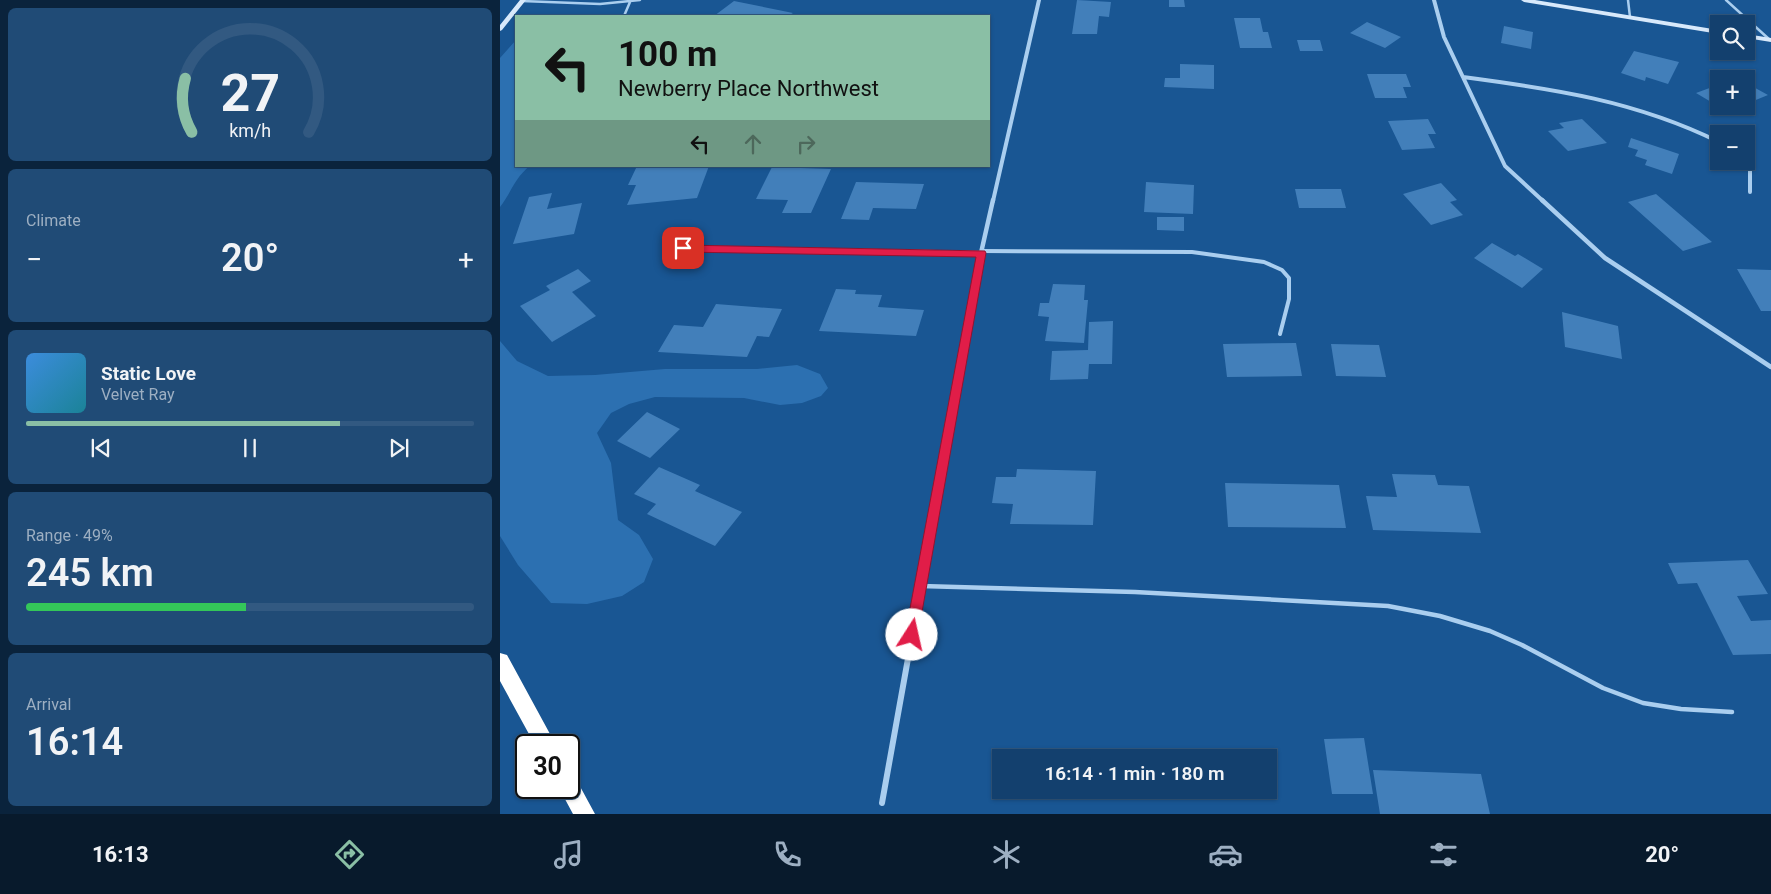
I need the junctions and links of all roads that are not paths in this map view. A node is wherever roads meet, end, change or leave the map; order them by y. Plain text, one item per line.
1 (640, 0) edge
2 (1039, 0) edge
3 (1434, 0) edge
4 (1524, 0) edge
5 (1628, 0) edge
6 (1726, 0) edge
7 (523, 1) edge
8 (1540, 1) edge
9 (630, 2) junction
10 (1741, 14) joint
11 (624, 15) edge
12 (1630, 17) junction
13 (500, 29) edge
14 (1710, 30) edge
15 (1755, 38) edge
16 (1770, 40) edge
17 (1463, 77) junction
18 (1710, 137) edge
19 (1750, 170) edge
20 (1750, 192) dead end
21 (683, 248) dead end
22 (982, 252) junction
23 (1280, 334) dead end
24 (1771, 367) edge
25 (921, 586) junction
26 (500, 662) edge
27 (1732, 712) dead end
28 (540, 734) edge
29 (576, 799) edge
30 (882, 803) dead end
31 (585, 814) edge

1 - 9 lane
2 - 22 street
3 - 17 street
4 - 8 main road
5 - 12 lane
6 - 10 lane
7 - 9 lane
7 - 13 main road
8 - 12 main road
9 - 11 lane
10 - 16 lane
12 - 14 main road
15 - 16 main road
17 - 18 street
17 - 24 street
19 - 20 street
21 - 22 street
22 - 23 lane
22 - 25 street
25 - 27 lane
25 - 30 street
26 - 28 highway
29 - 31 highway

